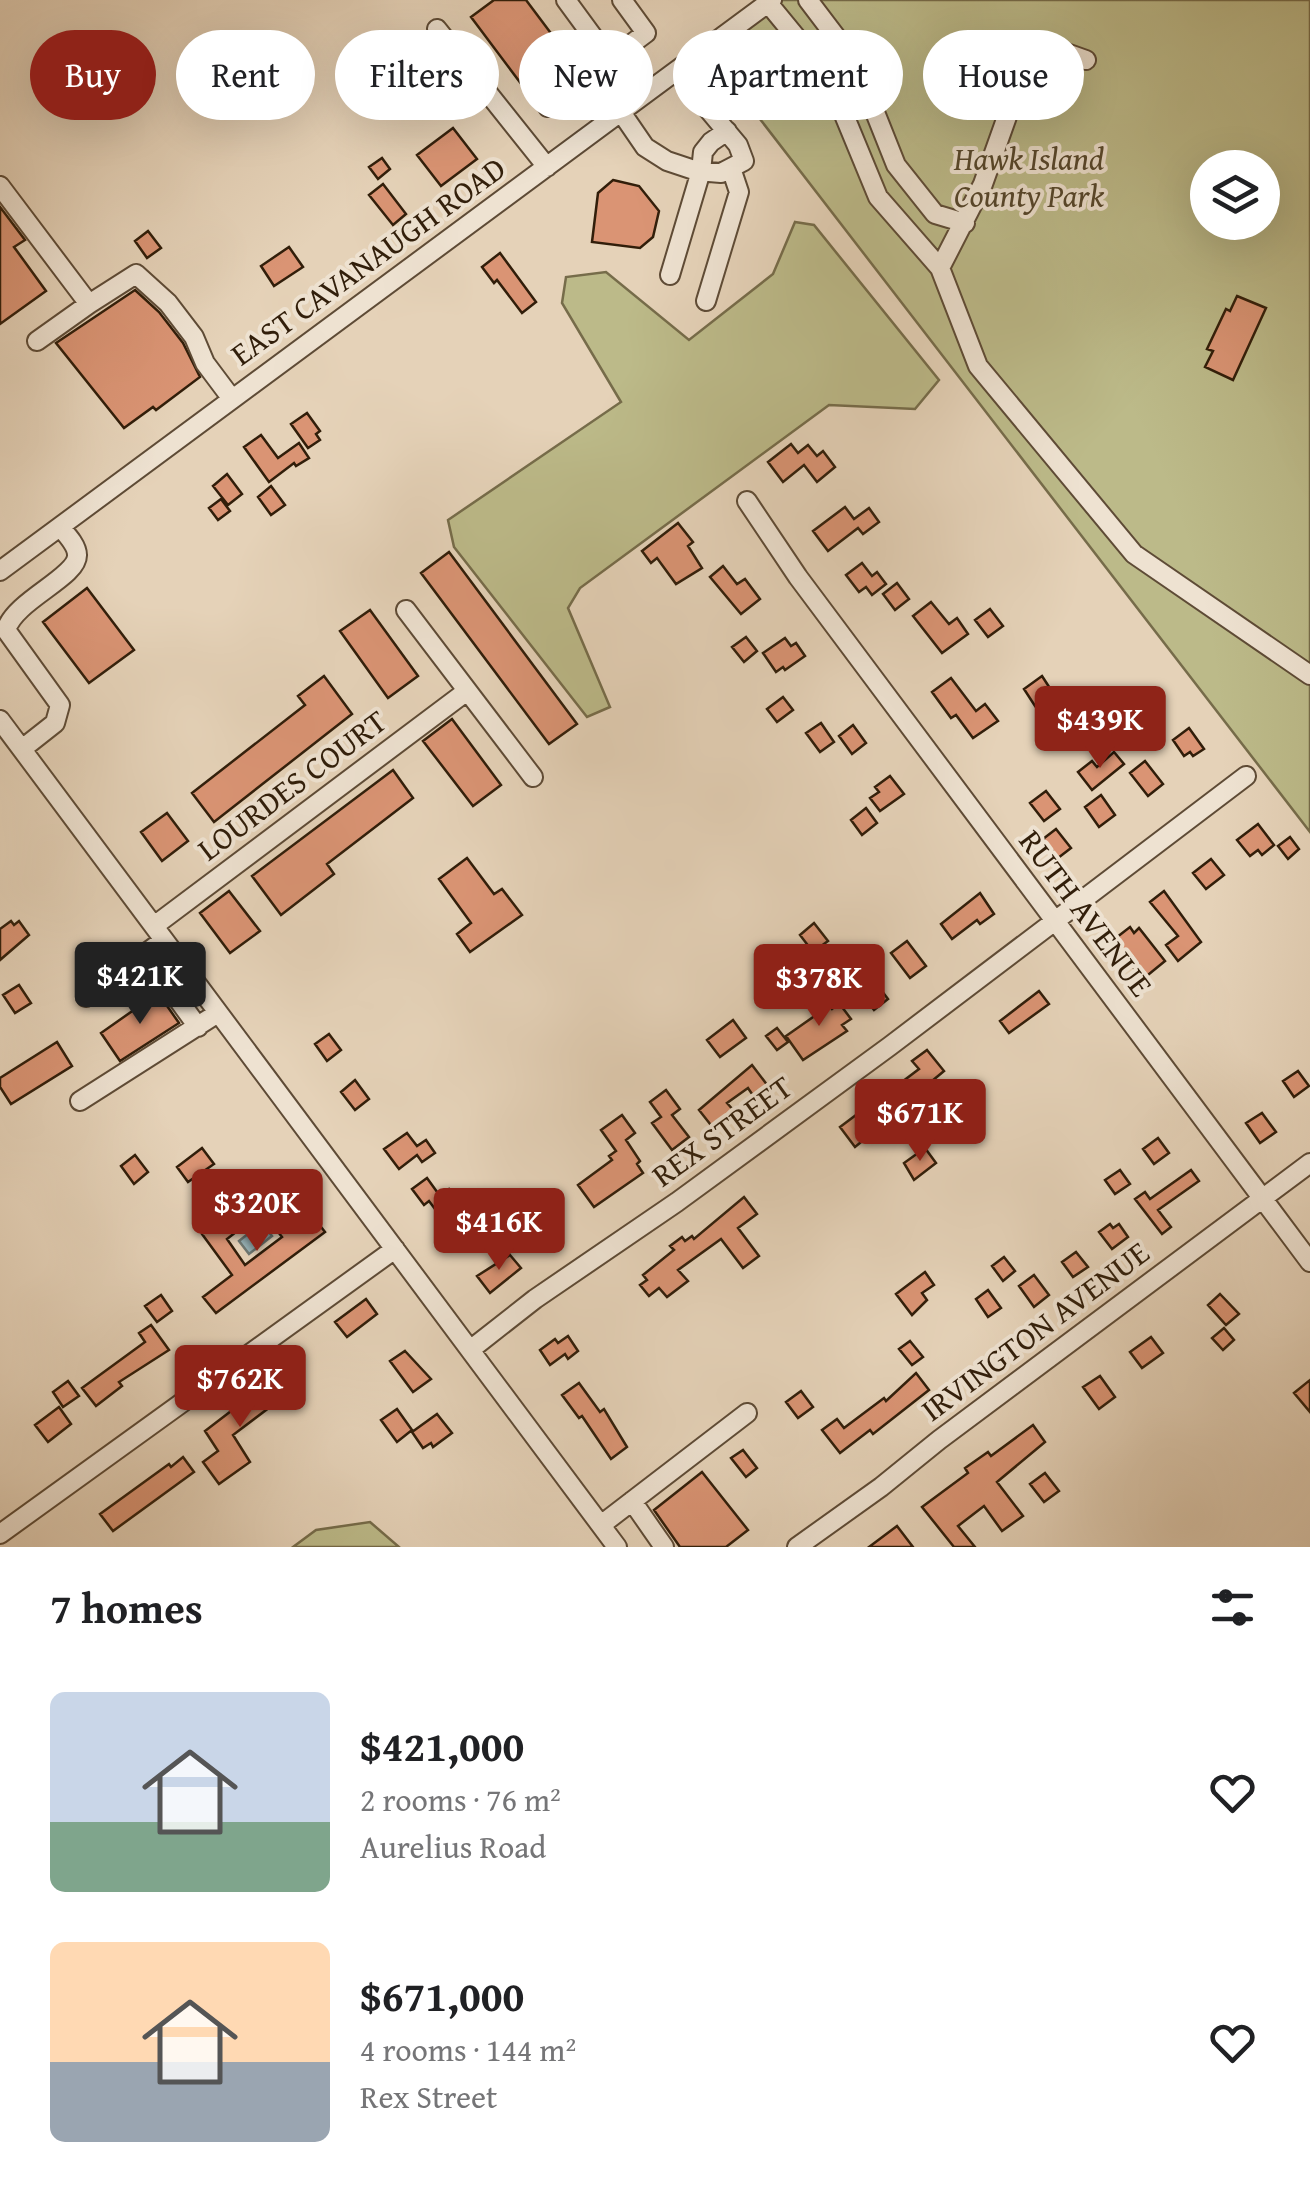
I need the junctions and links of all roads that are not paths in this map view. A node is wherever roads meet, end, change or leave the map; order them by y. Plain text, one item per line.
1 (566, 0) edge
2 (622, 0) edge
3 (808, 0) edge
4 (770, 2) edge
5 (437, 29) dead end
6 (588, 30) edge
7 (644, 30) edge
8 (732, 30) edge
9 (1086, 60) dead end
10 (610, 120) edge
11 (626, 120) edge
12 (717, 120) edge
13 (727, 132) junction
14 (547, 167) junction
15 (731, 168) junction
16 (701, 171) junction
17 (0, 186) edge
18 (965, 223) junction
19 (940, 268) junction
20 (670, 276) dead end
21 (706, 301) dead end
22 (89, 304) junction
23 (38, 341) dead end
24 (232, 399) junction
25 (747, 501) dead end
26 (60, 527) junction
27 (0, 571) edge
28 (406, 610) dead end
29 (1310, 676) edge
30 (467, 692) junction
31 (0, 720) edge
32 (22, 749) junction
33 (1246, 776) dead end
34 (532, 777) dead end
35 (1054, 921) junction
36 (159, 933) junction
37 (145, 954) junction
38 (86, 997) dead end
39 (218, 1013) junction
40 (198, 1027) junction
41 (80, 1101) dead end
42 (1310, 1163) edge
43 (1264, 1199) junction
44 (395, 1249) junction
45 (1310, 1262) edge
46 (470, 1350) junction
47 (747, 1413) dead end
48 (632, 1502) junction
49 (600, 1525) junction
50 (0, 1534) edge
51 (617, 1547) edge
52 (664, 1547) edge
53 (797, 1547) edge

1 - 6 street
2 - 7 street
3 - 18 street
4 - 8 street, EAST CAVANAUGH ROAD
4 - 19 street
5 - 14 street
9 - 18 street
10 - 14 street, EAST CAVANAUGH ROAD
11 - 16 street
12 - 13 street
13 - 15 street
13 - 16 street
14 - 24 street, EAST CAVANAUGH ROAD
15 - 16 street
15 - 21 street
16 - 20 street
17 - 22 street
18 - 19 street
19 - 29 street
22 - 23 street
22 - 24 street
24 - 26 street, EAST CAVANAUGH ROAD
25 - 35 street, RUTH AVENUE
26 - 27 street, EAST CAVANAUGH ROAD
26 - 32 street
28 - 30 street
30 - 34 street
30 - 36 street, LOURDES COURT
31 - 32 street
32 - 36 street
33 - 35 street, REX STREET
35 - 43 street, RUTH AVENUE
35 - 46 street, REX STREET
36 - 37 street, LOURDES COURT
36 - 39 street
37 - 38 street, LOURDES COURT
37 - 40 street
39 - 40 street
39 - 44 street
40 - 41 street
42 - 43 street, IRVINGTON AVENUE
43 - 45 street, RUTH AVENUE
43 - 53 street, IRVINGTON AVENUE
44 - 46 street
44 - 50 street
46 - 49 street
47 - 48 street
48 - 49 street
48 - 52 street
49 - 51 street

